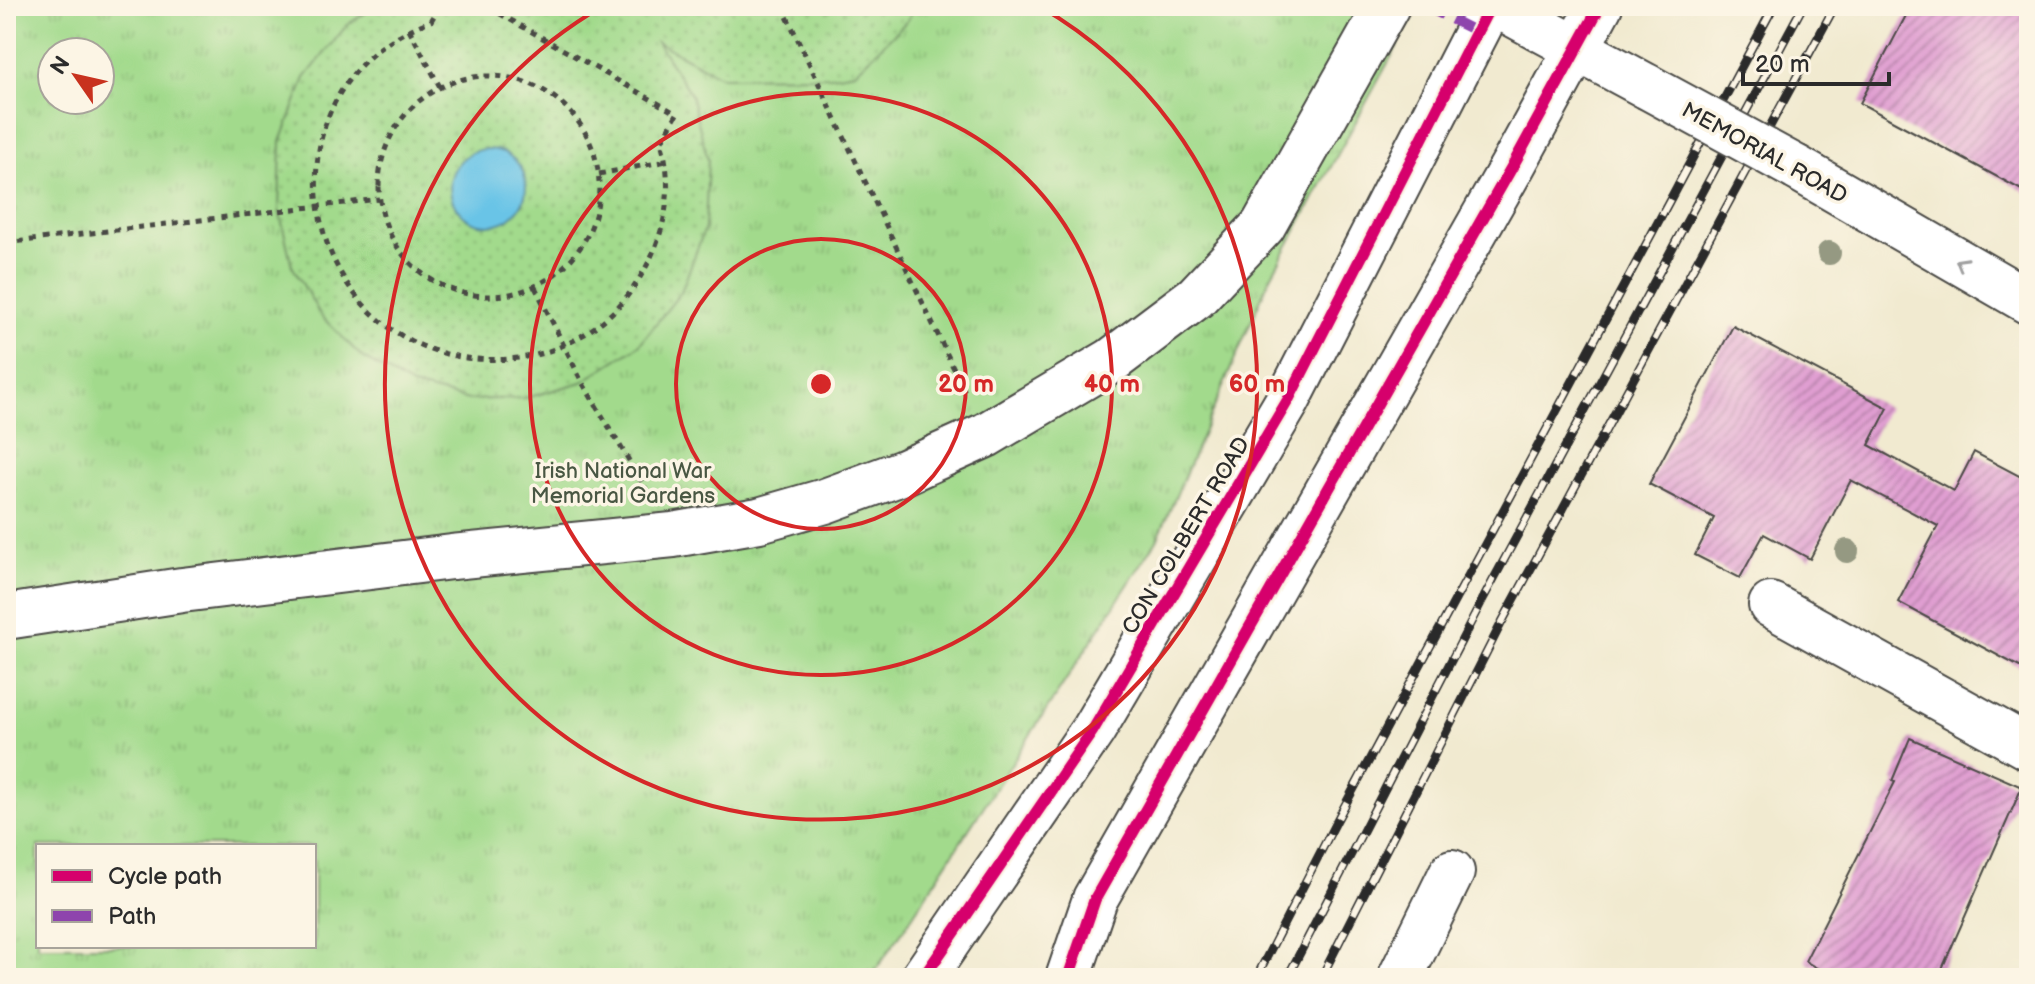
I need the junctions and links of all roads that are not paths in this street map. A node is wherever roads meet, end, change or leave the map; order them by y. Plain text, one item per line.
1 (1387, 6) edge
2 (1490, 6) edge
3 (1498, 6) edge
4 (1600, 6) edge
5 (1576, 49) junction
6 (2029, 302) edge
7 (1771, 605) dead end
8 (6, 617) edge
9 (2029, 748) edge
10 (1452, 872) dead end
11 (1095, 899) junction
12 (923, 978) edge
13 (1041, 978) edge
14 (1068, 978) edge
15 (1400, 978) edge

1 - 8 main road
2 - 12 main road, CON COLBERT ROAD
3 - 5 main road, MEMORIAL ROAD
4 - 5 main road
6 -> 5 main road, MEMORIAL ROAD, bridge
5 - 11 main road
7 - 9 main road
10 - 15 main road
11 - 13 main road
11 - 14 main road

